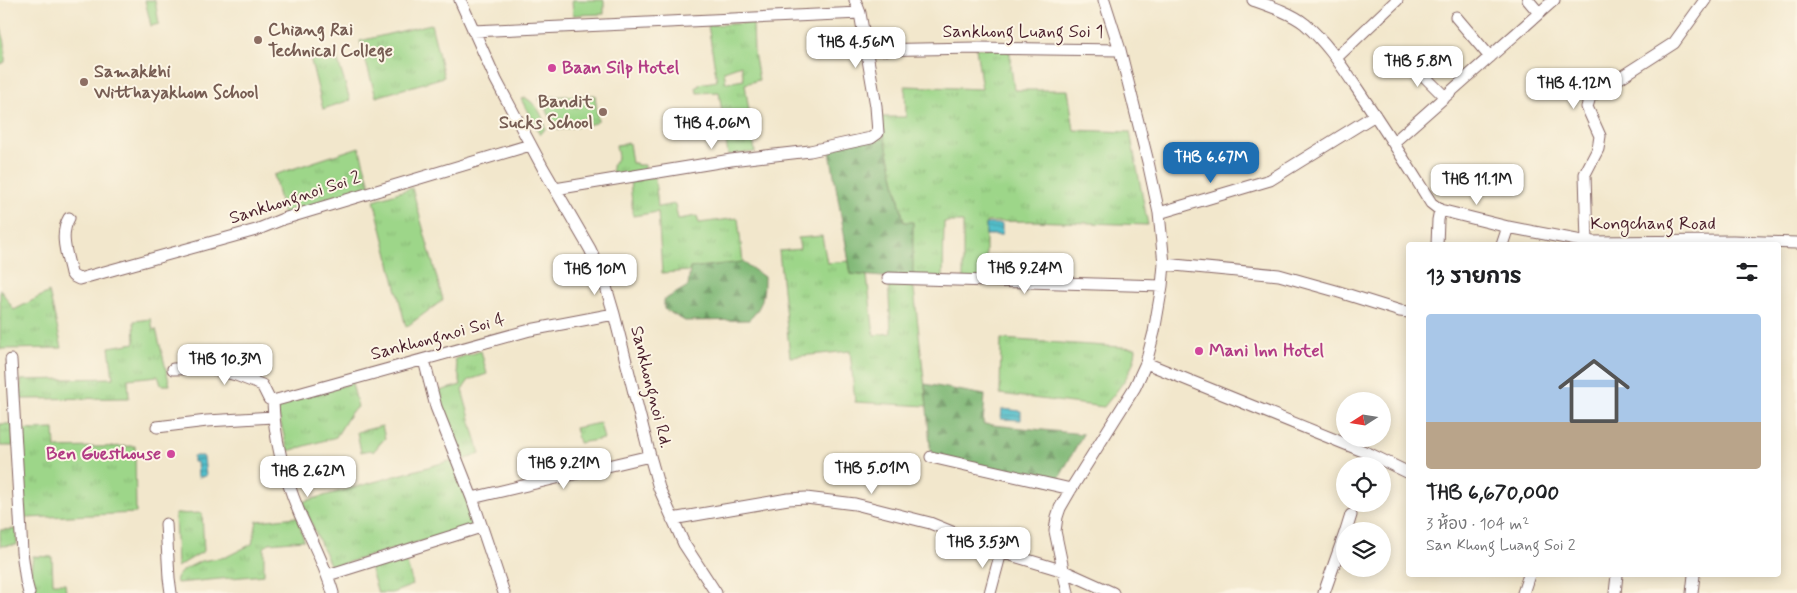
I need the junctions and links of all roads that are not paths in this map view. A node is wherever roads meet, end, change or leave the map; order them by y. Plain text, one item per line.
1 (460, 0) edge
2 (855, 0) edge
3 (1104, 0) edge
4 (1253, 0) edge
5 (1397, 0) edge
6 (1528, 0) edge
7 (1554, 0) edge
8 (1705, 0) edge
9 (860, 13) junction
10 (1539, 13) junction
11 (1456, 17) dead end
12 (473, 31) junction
13 (866, 50) junction
14 (1120, 50) junction
15 (1490, 57) junction
16 (1336, 58) junction
17 (1410, 61) dead end
18 (1445, 97) junction
19 (1375, 115) junction
20 (1394, 142) junction
21 (530, 145) junction
22 (555, 189) junction
23 (1440, 210) junction
24 (1159, 213) junction
25 (69, 218) dead end
26 (1508, 227) junction
27 (1437, 242) edge
28 (1503, 242) edge
29 (1587, 242) joint
30 (1781, 243) edge
31 (1797, 243) edge
32 (1164, 264) junction
33 (888, 278) dead end
34 (1162, 286) junction
35 (1406, 312) edge
36 (614, 314) junction
37 (11, 360) dead end
38 (424, 360) junction
39 (1146, 363) junction
40 (173, 368) dead end
41 (273, 401) junction
42 (274, 417) junction
43 (157, 427) dead end
44 (650, 456) junction
45 (931, 457) dead end
46 (1406, 472) edge
47 (1071, 489) junction
48 (472, 498) junction
49 (1351, 515) dead end
50 (672, 518) junction
51 (1349, 522) edge
52 (166, 524) dead end
53 (481, 527) junction
54 (1002, 552) junction
55 (1336, 558) edge
56 (1064, 571) junction
57 (328, 575) junction
58 (1528, 577) edge
59 (1617, 577) edge
60 (1694, 577) edge
61 (29, 593) edge
62 (172, 593) edge
63 (333, 593) edge
64 (504, 593) edge
65 (716, 593) edge
66 (990, 593) edge
67 (1068, 593) edge
68 (1113, 593) edge
69 (1324, 593) edge
70 (1523, 593) edge
71 (1615, 593) edge
72 (1692, 593) edge

1 - 12 street, Sankhongnoi Rd.
2 - 9 street
3 - 14 street
4 - 16 street
5 - 16 street
6 - 10 street
7 - 10 street
8 - 29 street
9 - 12 street
9 - 13 street
10 - 15 street
11 - 15 street
12 - 21 street, Sankhongnoi Rd.
13 - 14 street, Sankhong Luang Soi 1
13 - 22 street
14 - 24 street
15 - 18 street
16 - 19 street
17 - 18 street
18 - 20 street
19 - 20 street
19 - 24 street
20 - 23 street
21 - 22 street, Sankhongnoi Rd.
21 - 25 street, Sankhongnoi Soi 2
22 - 36 street, Sankhongnoi Rd.
23 - 26 street, Kongchang Road
23 - 27 street
24 - 32 street
26 - 28 street
26 - 29 street, Kongchang Road
30 - 31 street, Kongchang Road
32 - 34 street
32 - 35 street
33 - 34 street
34 - 39 street
36 - 38 street, Sankhongnoi Soi 4
36 - 44 street, Sankhongnoi Rd.
37 - 61 street
38 - 41 street, Sankhongnoi Soi 4
38 - 48 street
39 - 46 street
39 - 47 street
40 - 41 street
41 - 42 street
42 - 43 street
42 - 57 street
44 - 48 street
44 - 50 street, Sankhongnoi Rd.
45 - 47 street
47 - 56 street
48 - 53 street
49 - 51 street
50 - 54 street
50 - 65 street, Sankhongnoi Rd.
52 - 62 street
53 - 57 street
53 - 64 street
54 - 56 street
54 - 66 street
55 - 69 street
56 - 67 street
56 - 68 street
57 - 63 street
58 - 70 street
59 - 71 street
60 - 72 street

